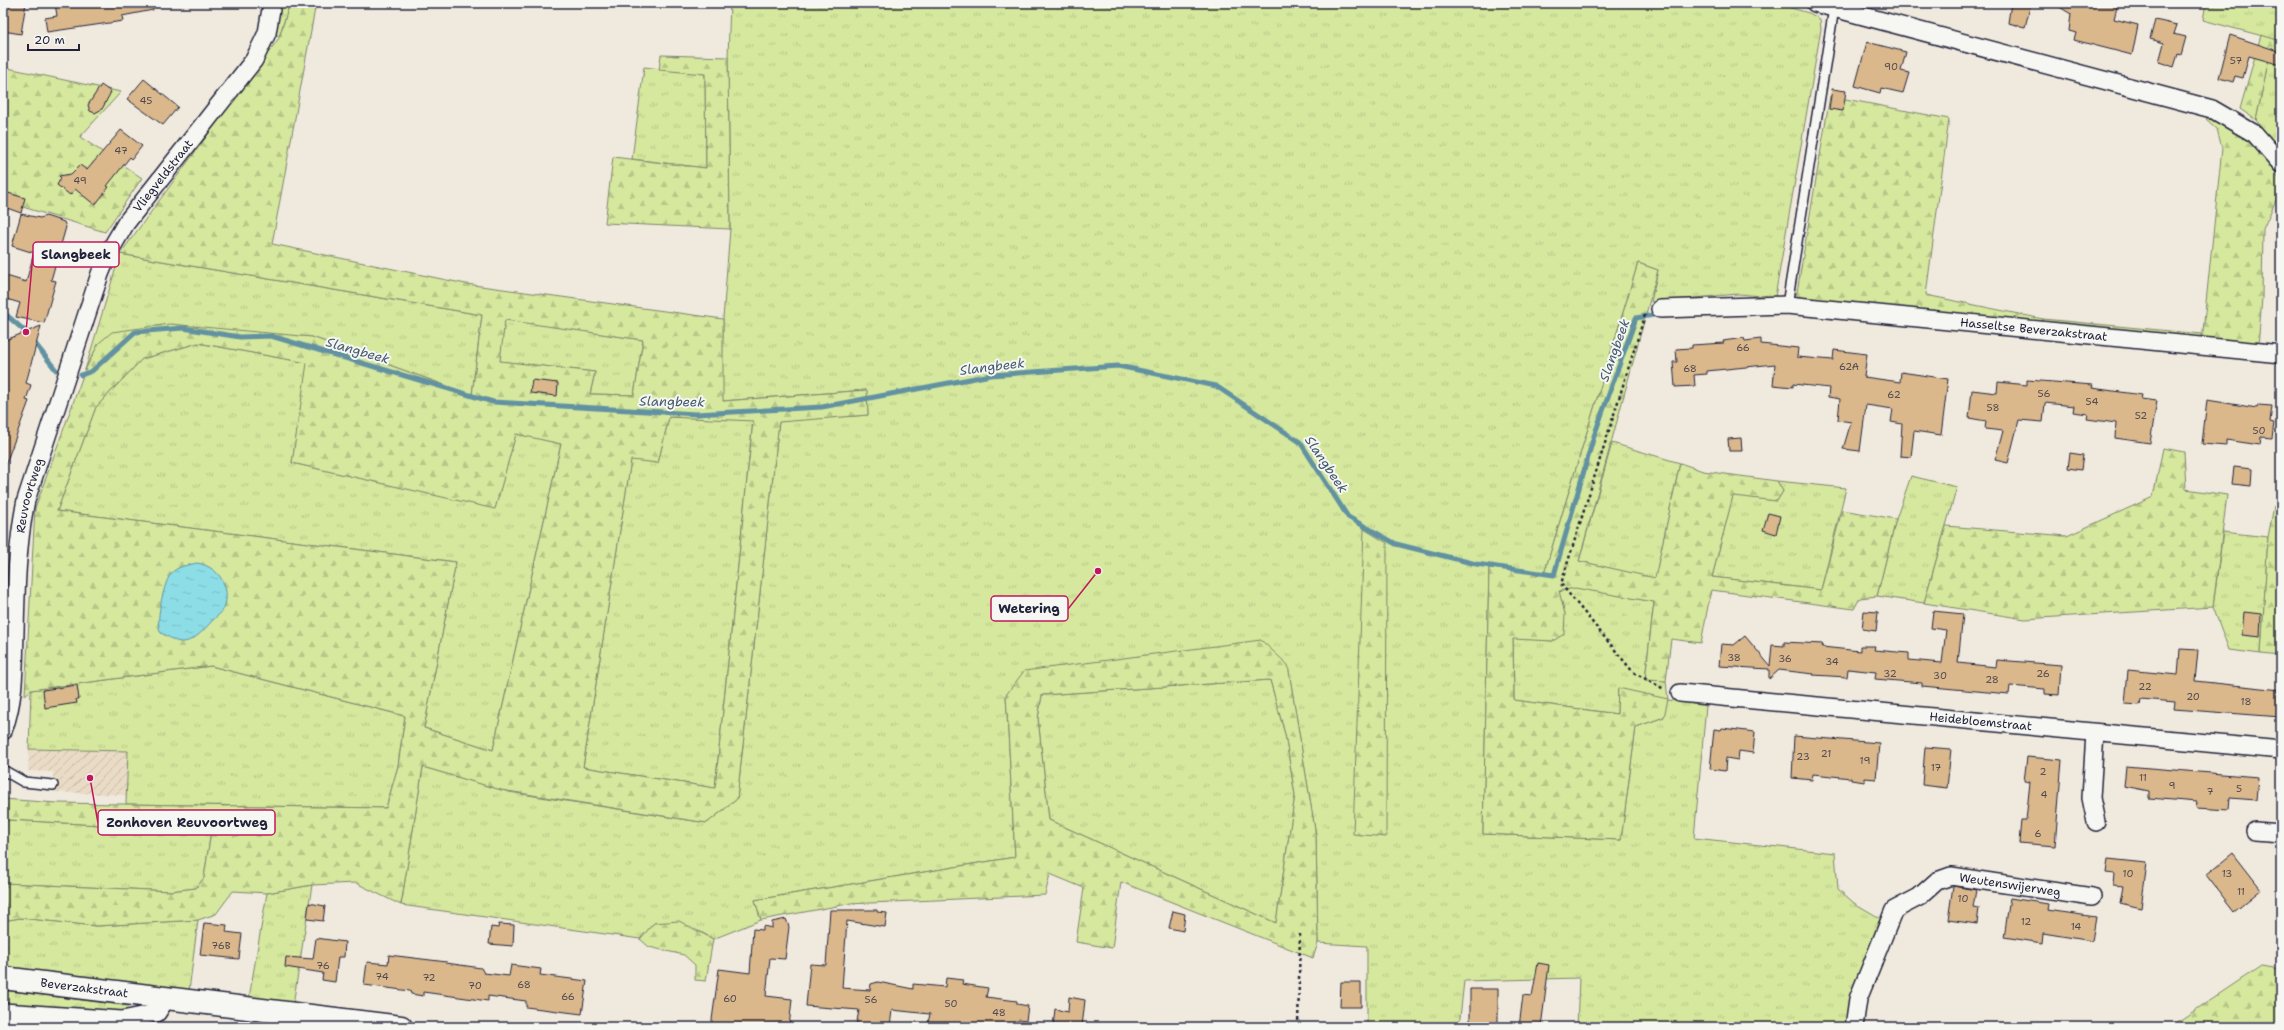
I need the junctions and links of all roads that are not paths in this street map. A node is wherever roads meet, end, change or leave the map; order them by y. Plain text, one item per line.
1 (272, 3) edge
2 (1815, 3) edge
3 (1834, 8) junction
4 (2281, 164) edge
5 (1787, 305) junction
6 (1660, 309) road end
7 (2281, 354) edge
8 (72, 361) joint
9 (1680, 693) road end
10 (3, 731) edge
11 (2095, 733) junction
12 (2281, 750) edge
13 (3, 770) edge
14 (53, 785) dead end
15 (2096, 822) dead end
16 (2255, 831) dead end
17 (2281, 833) edge
18 (2092, 897) dead end
19 (3, 978) edge
20 (166, 999) junction
21 (3, 1012) edge
22 (401, 1027) edge
23 (1854, 1027) edge

1 - 8 street, Vliegveldstraat
2 - 3 street
3 - 4 street
3 - 5 lane
5 - 6 street, Hasseltse Beverzakstraat
5 - 7 street, Hasseltse Beverzakstraat
8 - 10 street, Reuvoortweg
9 - 11 street, Heidebloemstraat
11 - 12 street, Heidebloemstraat
11 - 15 street
13 - 14 lane
16 - 17 street
18 - 23 street, Weutenswijerweg
19 - 20 street, Beverzakstraat
20 - 21 street, Beverzakstraat
20 - 22 street, Beverzakstraat

